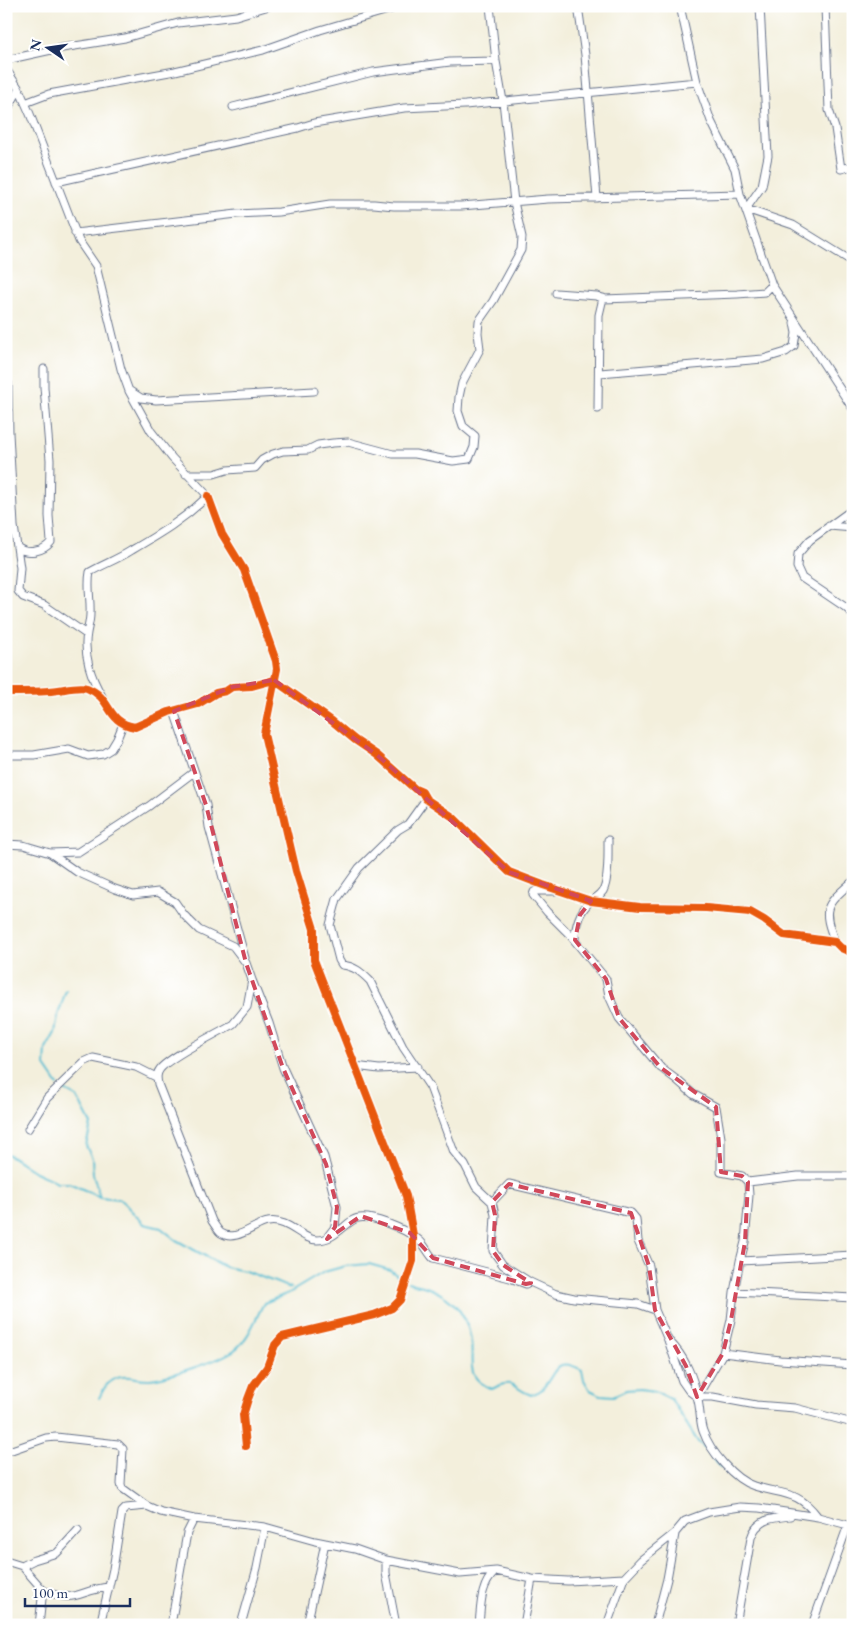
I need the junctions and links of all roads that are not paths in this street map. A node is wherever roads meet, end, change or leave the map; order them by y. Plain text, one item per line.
1 (269, 6) edge
2 (402, 6) edge
3 (490, 6) edge
4 (578, 6) edge
5 (680, 6) edge
6 (760, 6) edge
7 (825, 6) edge
8 (6, 60) edge
9 (496, 61) junction
10 (6, 69) edge
11 (697, 82) junction
12 (19, 90) junction
13 (587, 94) junction
14 (503, 101) junction
15 (25, 103) junction
16 (233, 107) dead end
17 (6, 112) edge
18 (853, 166) edge
19 (56, 182) junction
20 (740, 194) junction
21 (598, 198) junction
22 (514, 202) junction
23 (746, 209) junction
24 (76, 233) junction
25 (853, 262) edge
26 (772, 285) junction
27 (556, 293) dead end
28 (603, 298) junction
29 (794, 320) junction
30 (44, 369) dead end
31 (600, 373) junction
32 (6, 377) edge
33 (129, 391) junction
34 (314, 391) dead end
35 (853, 409) edge
36 (598, 410) dead end
37 (186, 474) junction
38 (208, 496) junction
39 (853, 509) edge
40 (829, 526) junction
41 (853, 528) edge
42 (17, 547) junction
43 (853, 614) edge
44 (86, 634) junction
45 (274, 680) junction
46 (6, 692) edge
47 (102, 696) junction
48 (174, 711) junction
49 (124, 724) junction
50 (6, 755) edge
51 (194, 772) junction
52 (426, 799) junction
53 (608, 840) dead end
54 (6, 844) edge
55 (50, 853) junction
56 (853, 880) edge
57 (563, 892) junction
58 (591, 901) junction
59 (575, 940) junction
60 (835, 942) junction
61 (853, 953) edge
62 (246, 964) junction
63 (252, 980) junction
64 (355, 1066) junction
65 (418, 1067) junction
66 (156, 1077) junction
67 (28, 1129) dead end
68 (853, 1176) edge
69 (748, 1182) junction
70 (492, 1202) junction
71 (413, 1235) junction
72 (326, 1239) junction
73 (853, 1255) edge
74 (740, 1261) junction
75 (532, 1283) junction
76 (734, 1292) junction
77 (853, 1298) edge
78 (655, 1310) junction
79 (723, 1353) junction
80 (853, 1365) edge
81 (697, 1397) junction
82 (853, 1423) edge
83 (246, 1446) dead end
84 (6, 1452) edge
85 (147, 1506) junction
86 (800, 1514) junction
87 (818, 1517) junction
88 (194, 1519) junction
89 (850, 1526) edge
90 (264, 1527) junction
91 (78, 1530) dead end
92 (675, 1533) junction
93 (325, 1542) junction
94 (386, 1560) junction
95 (6, 1561) edge
96 (22, 1566) junction
97 (496, 1572) junction
98 (624, 1578) junction
99 (532, 1579) junction
100 (109, 1587) junction
101 (43, 1590) junction
102 (39, 1625) edge
103 (100, 1625) edge
104 (171, 1625) edge
105 (239, 1625) edge
106 (307, 1625) edge
107 (396, 1625) edge
108 (479, 1625) edge
109 (524, 1625) edge
110 (607, 1625) edge
111 (655, 1625) edge
112 (736, 1625) edge
113 (812, 1625) edge

1 - 8 street
2 - 15 street
3 - 9 street
4 - 13 street
5 - 11 street
6 - 23 street
7 - 18 street
9 - 14 street
9 - 16 street
10 - 12 street
11 - 13 street
11 - 20 street
12 - 15 street
12 - 17 street
13 - 14 street
13 - 21 street
14 - 19 street
14 - 22 street
15 - 19 street
19 - 24 street
20 - 21 street
20 - 23 street
21 - 22 street
22 - 24 street
22 - 37 street
23 - 25 street
23 - 26 street
24 - 33 street
26 - 28 street
26 - 29 street
27 - 28 street
28 - 31 street
29 - 31 street
29 - 35 street
30 - 42 street
31 - 36 street
32 - 42 street
33 - 34 street
33 - 37 street
37 - 38 street
38 - 44 street
38 - 45 street
39 - 40 street
40 - 41 street
40 - 43 street
42 - 44 street
44 - 47 street
45 - 48 street
45 - 52 street
45 - 64 street
46 - 47 street
47 - 49 street
48 - 49 street
48 - 51 street
49 - 50 street
51 - 55 street
51 - 62 street
52 - 57 street
52 - 65 street
53 - 58 street
54 - 55 street
55 - 62 street
56 - 60 street
57 - 58 street
57 - 59 street
58 - 59 street
58 - 60 street
59 - 69 street
60 - 61 street
62 - 63 street
63 - 66 street
63 - 72 street
64 - 65 street
64 - 71 street
65 - 70 street
66 - 67 street
66 - 72 street
68 - 69 street
69 - 74 street
70 - 75 street
70 - 78 street
71 - 72 street
71 - 75 street
71 - 83 street
73 - 74 street
74 - 76 street
75 - 78 street
76 - 77 street
76 - 79 street
78 - 81 street
79 - 80 street
79 - 81 street
81 - 82 street
81 - 87 street
84 - 85 street
85 - 88 street
85 - 100 street
86 - 87 street
86 - 92 street
86 - 112 street
87 - 89 street
88 - 90 street
88 - 104 street
89 - 113 street
90 - 93 street
90 - 105 street
91 - 96 street
92 - 98 street
92 - 111 street
93 - 94 street
93 - 106 street
94 - 97 street
94 - 107 street
95 - 96 street
96 - 101 street
97 - 99 street
97 - 108 street
98 - 99 street
98 - 110 street
99 - 109 street
100 - 101 street
100 - 103 street
101 - 102 street

